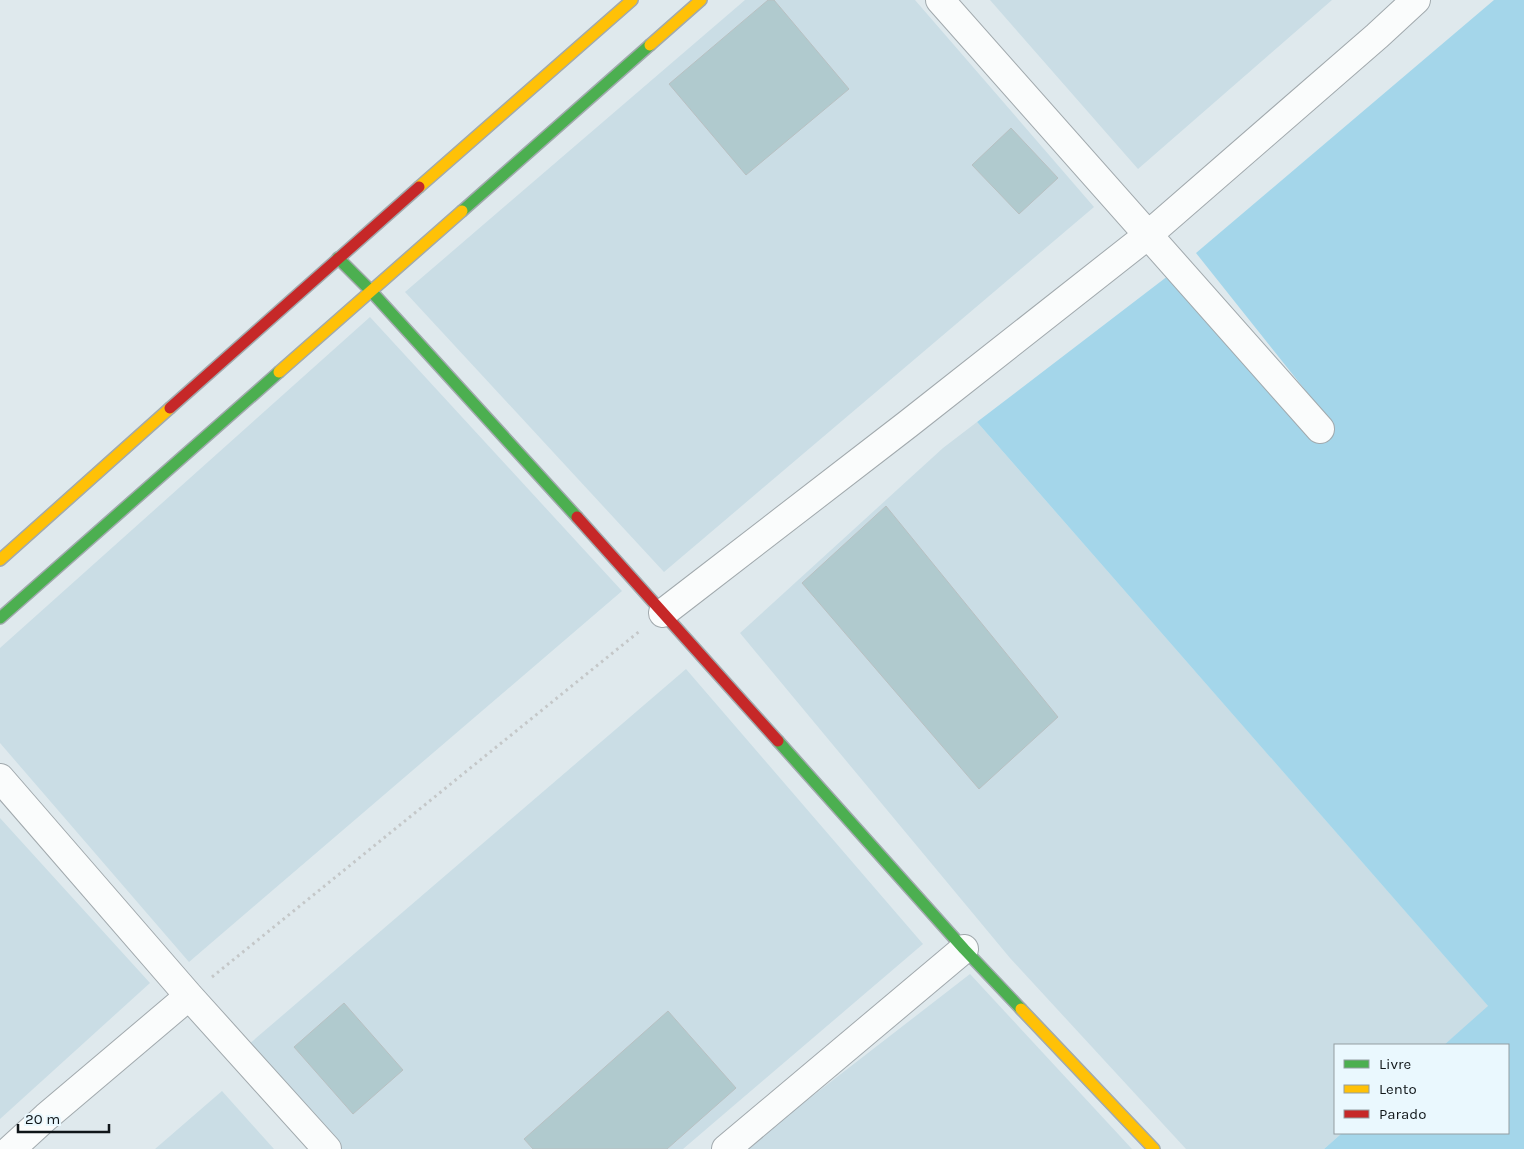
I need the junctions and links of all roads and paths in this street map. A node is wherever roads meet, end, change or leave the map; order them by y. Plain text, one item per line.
1 (632, 0) edge
2 (701, 0) edge
3 (940, 0) edge
4 (1416, 0) edge
5 (1148, 235) junction
6 (338, 258) junction
7 (370, 290) junction
8 (1320, 429) dead end
9 (0, 560) edge
10 (663, 612) junction
11 (0, 618) edge
12 (0, 778) edge
13 (964, 949) junction
14 (189, 996) junction
15 (11, 1149) edge
16 (326, 1149) edge
17 (726, 1149) edge
18 (1154, 1149) edge

1 - 6 street
2 - 7 street
3 - 5 street
4 - 5 street
5 - 8 street
5 - 10 street
6 - 7 street
6 - 9 street
7 - 10 street
7 - 11 street
10 - 13 street
10 - 14 path
12 - 14 street
13 - 17 street
13 - 18 street
14 - 15 street
14 - 16 street

